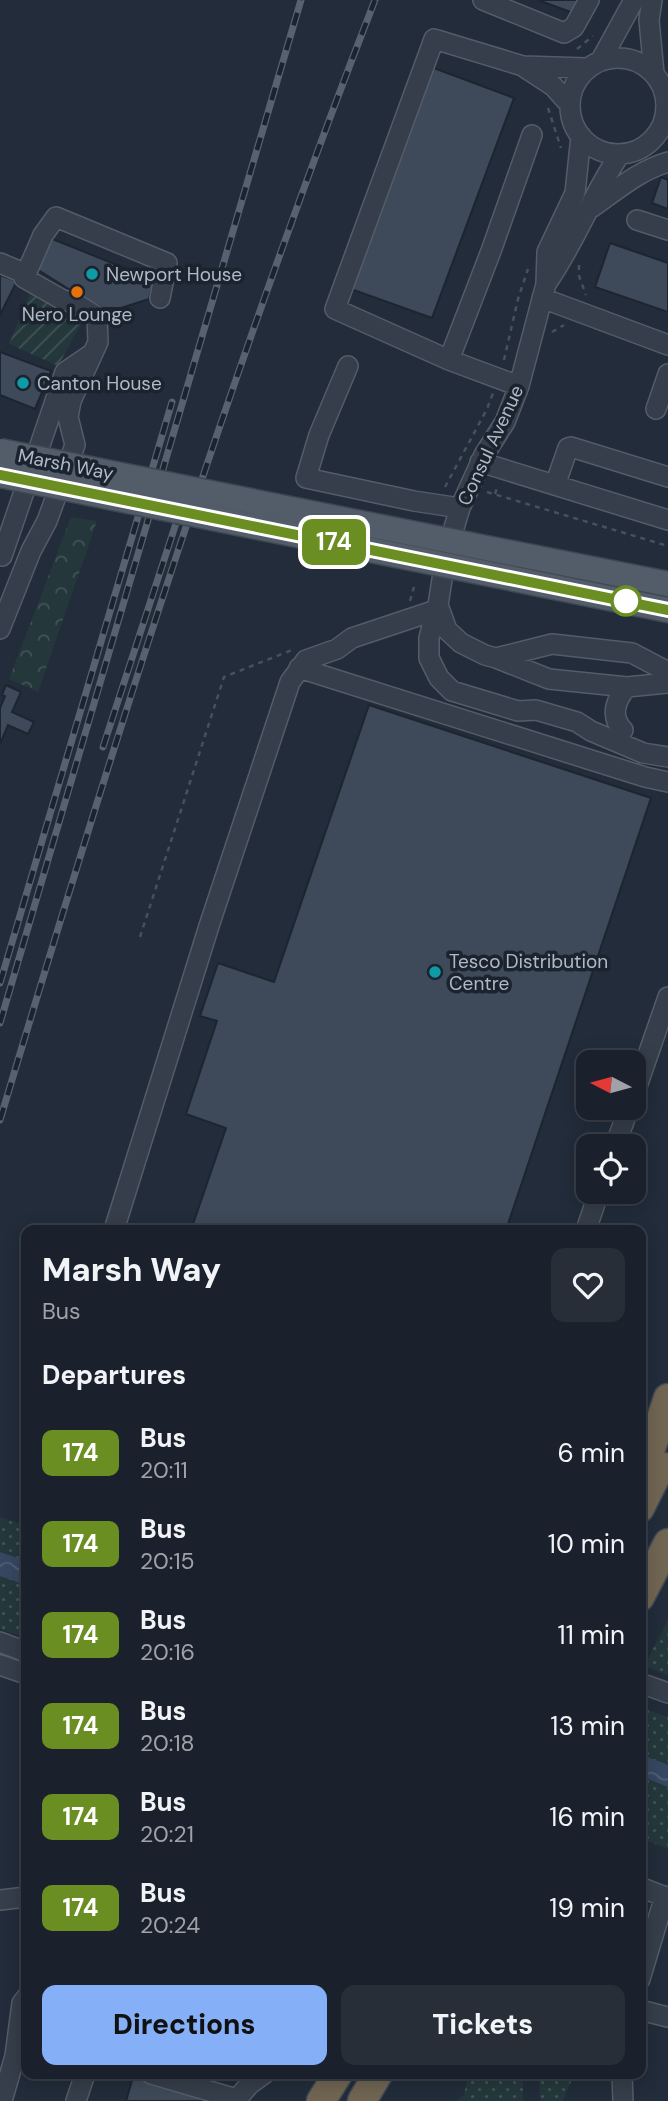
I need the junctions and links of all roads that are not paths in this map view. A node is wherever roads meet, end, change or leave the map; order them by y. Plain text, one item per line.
1 (483, 0) edge
2 (589, 0) edge
3 (634, 0) edge
4 (652, 0) edge
5 (594, 64) junction
6 (654, 73) junction
7 (555, 77) junction
8 (667, 103) edge
9 (570, 106) junction
10 (531, 135) dead end
11 (581, 136) junction
12 (661, 139) edge
13 (620, 154) junction
14 (668, 162) edge
15 (589, 209) junction
16 (637, 220) dead end
17 (668, 230) edge
18 (0, 262) edge
19 (26, 274) junction
20 (544, 291) junction
21 (160, 298) dead end
22 (668, 345) edge
23 (90, 355) junction
24 (449, 360) junction
25 (348, 366) dead end
26 (668, 374) edge
27 (519, 386) junction
28 (656, 409) dead end
29 (0, 451) edge
30 (480, 462) junction
31 (0, 475) edge
32 (668, 477) edge
33 (555, 485) junction
34 (460, 508) junction
35 (668, 520) edge
36 (34, 547) junction
37 (1, 555) edge
38 (468, 557) junction
39 (668, 584) edge
40 (425, 609) junction
41 (668, 610) edge
42 (0, 629) edge
43 (303, 658) junction
44 (496, 658) junction
45 (668, 677) edge
46 (627, 687) junction
47 (577, 722) junction
48 (624, 730) junction
49 (668, 756) edge
50 (668, 782) edge
51 (668, 997) edge
52 (646, 1060) edge
53 (595, 1204) edge
54 (116, 1225) edge
55 (588, 1225) edge
56 (668, 1398) edge
57 (668, 1452) edge
58 (646, 1463) edge
59 (646, 1496) edge
60 (668, 1543) edge
61 (662, 1559) edge
62 (646, 1587) edge
63 (0, 1642) edge
64 (21, 1650) edge
65 (0, 1665) edge
66 (21, 1672) edge
67 (646, 1685) edge
68 (668, 1693) edge
69 (646, 1891) edge
70 (667, 1897) edge
71 (21, 1898) edge
72 (0, 1900) edge
73 (646, 1961) edge
74 (21, 2011) edge
75 (646, 2012) edge
76 (668, 2017) edge
77 (83, 2079) edge
78 (168, 2079) edge
79 (257, 2079) edge
80 (335, 2079) edge
81 (375, 2079) edge
82 (2, 2101) edge
83 (76, 2101) edge
84 (321, 2101) edge
85 (362, 2101) edge

1 - 2 street
3 - 5 street
4 - 6 street
5 - 6 street
5 - 7 street
5 - 9 street
6 - 8 street
7 - 9 street
7 - 24 street
8 - 12 street
9 - 11 street
10 - 24 street
11 - 13 street
11 - 20 street, Consul Avenue
12 - 13 street
13 - 15 street, Consul Avenue
14 - 15 street
15 - 20 street, Consul Avenue
16 - 17 street
18 - 19 street
19 - 21 street
19 - 23 street
20 - 22 street
20 - 27 street, Consul Avenue
23 - 36 street
23 - 37 street
24 - 27 street
25 - 34 street
26 - 28 street
27 - 30 street, Consul Avenue
29 - 38 main road, Marsh Way, bridge
30 - 33 street
30 - 34 street, Consul Avenue
31 - 38 main road, Marsh Way, bridge
32 - 33 street
33 - 35 street
34 - 40 street, Consul Avenue
36 - 37 street
36 - 42 street
38 - 39 main road, Marsh Way
38 - 41 main road, Marsh Way
40 - 43 street
40 - 44 street
40 - 47 street, Consul Avenue
43 - 50 street
43 - 54 street
44 - 45 street
44 - 46 street
45 - 46 street
46 - 48 street
47 - 48 street
47 - 49 street
48 - 49 street
51 - 52 street
53 - 55 street
56 - 58 highway
57 - 59 highway
60 - 61 highway
61 - 62 highway
63 - 64 street
65 - 66 street
67 - 68 street
69 - 70 street
70 - 73 street
71 - 72 street
74 - 82 street
75 - 76 street
77 - 83 street
78 - 79 street
80 - 84 highway
81 - 85 highway

